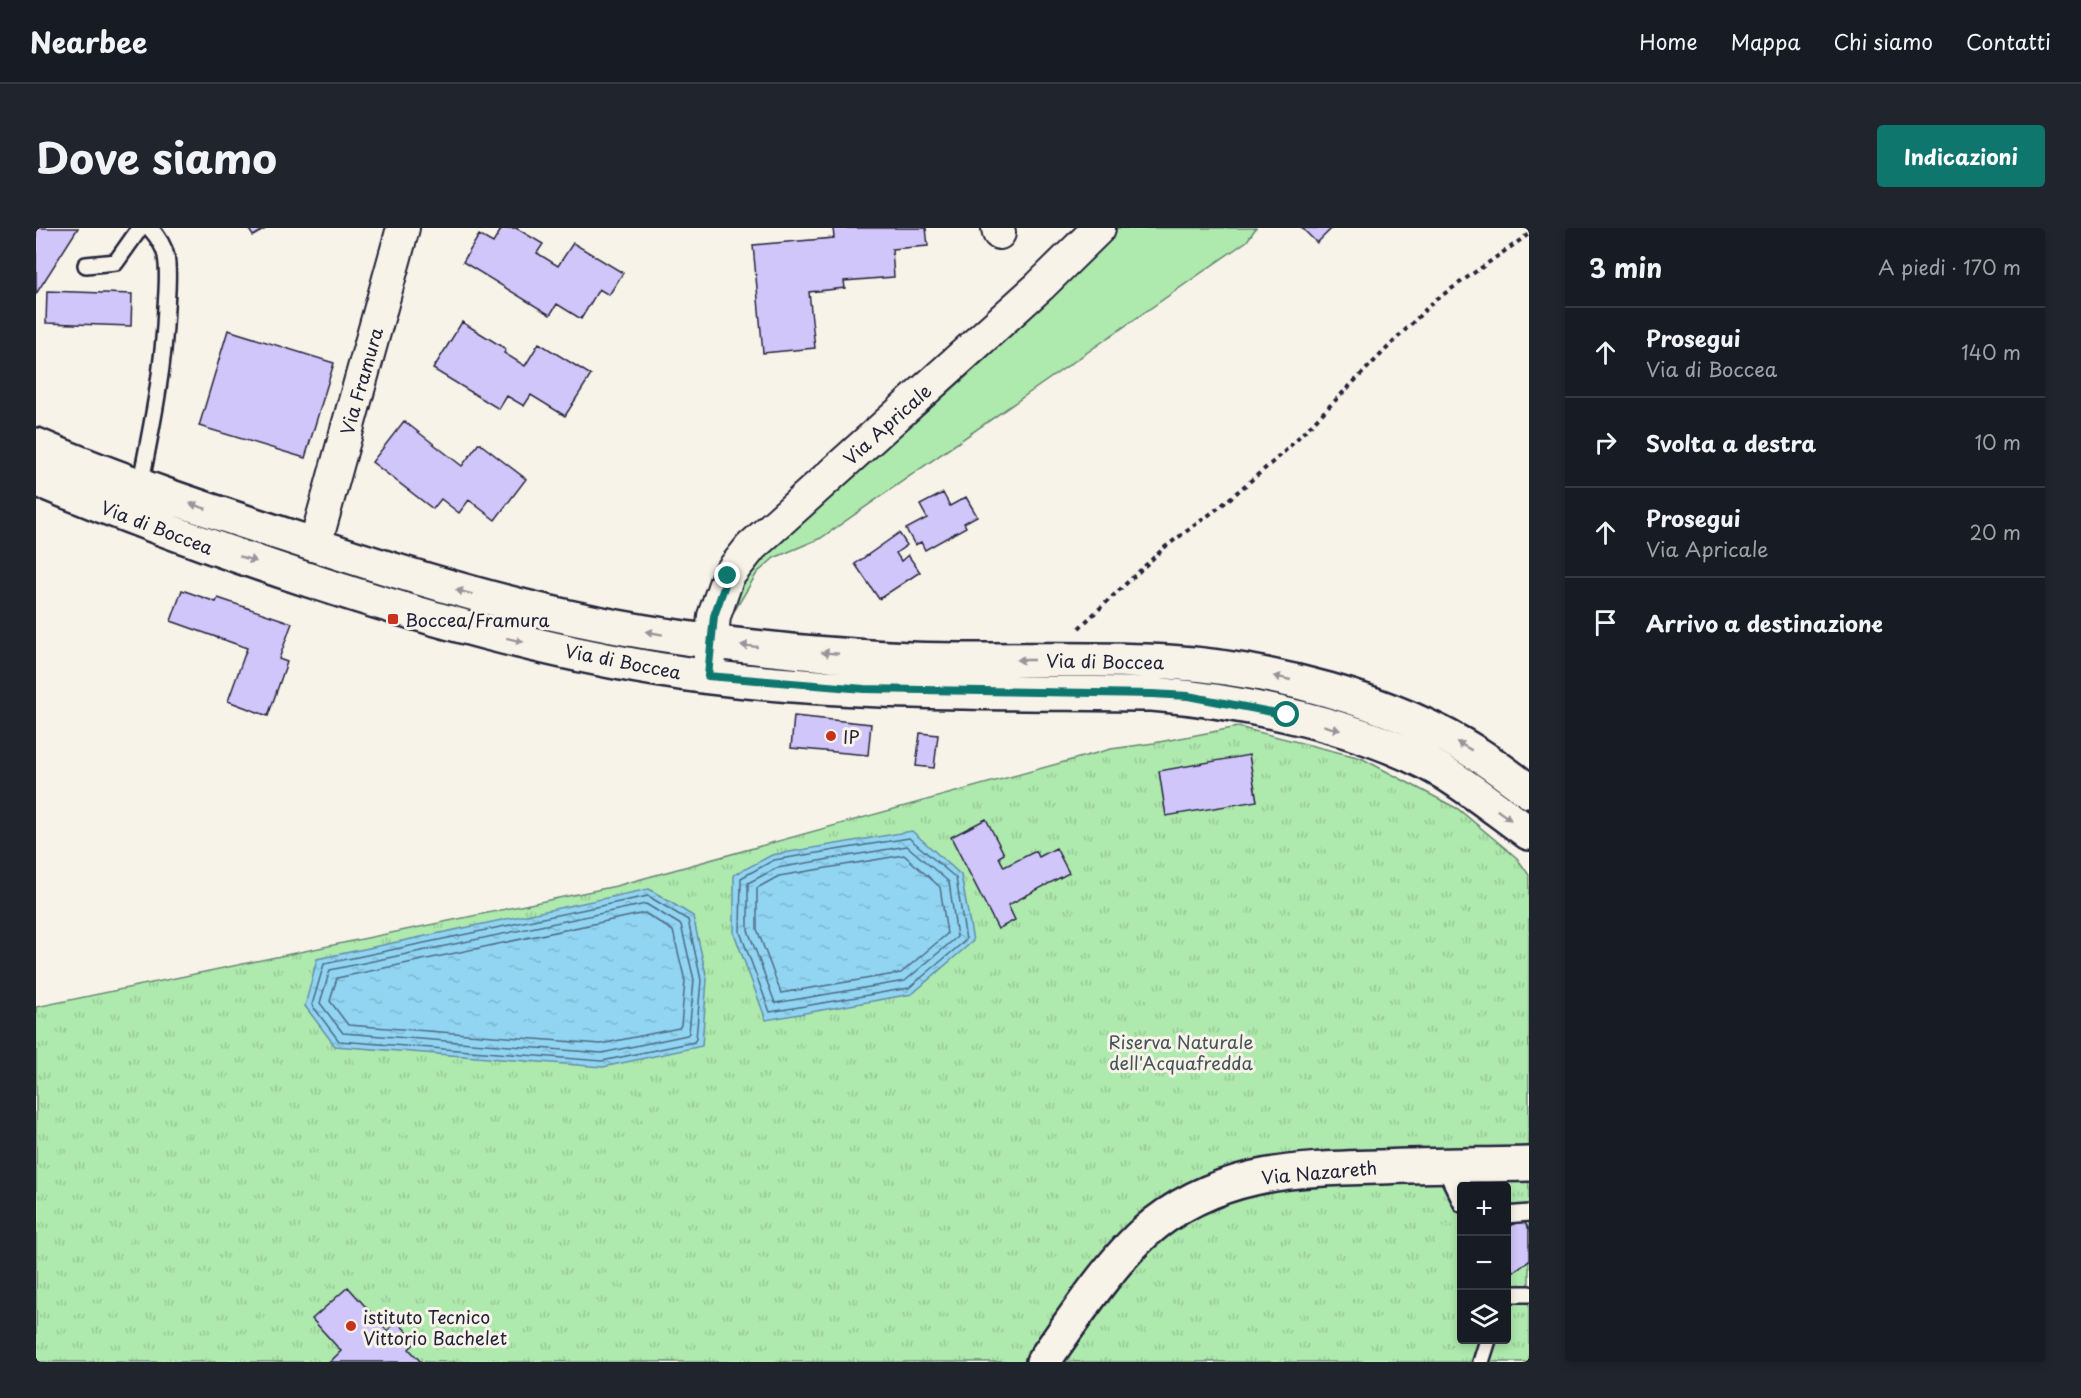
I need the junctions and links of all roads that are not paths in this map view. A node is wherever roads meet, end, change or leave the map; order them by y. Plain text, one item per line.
1 (140, 228) edge
2 (150, 228) edge
3 (403, 228) edge
4 (426, 228) edge
5 (1099, 228) edge
6 (395, 258) junction
7 (86, 265) dead end
8 (36, 445) edge
9 (36, 479) edge
10 (140, 486) junction
11 (315, 545) junction
12 (712, 642) junction
13 (708, 676) junction
14 (1529, 791) edge
15 (1529, 833) edge
16 (1529, 1164) edge
17 (1443, 1165) junction
18 (1457, 1195) edge
19 (1529, 1213) edge
20 (1511, 1215) edge
21 (1487, 1344) edge
22 (1043, 1362) edge
23 (1481, 1362) edge

1 - 7 lane
2 - 10 lane
3 - 6 street, Via Framura
4 - 6 street
5 - 12 street, Via Apricale
6 - 11 street, Via Framura
8 - 10 main road, Via di Boccea
9 -> 13 main road, Via di Boccea
11 -> 10 main road, Via di Boccea
12 -> 11 main road, Via di Boccea
12 - 13 street, Via Apricale
14 -> 12 main road, Via di Boccea
13 -> 15 main road, Via di Boccea
16 - 17 main road, Via Nazareth
17 - 18 lane
17 - 22 main road, Via Nazareth
19 - 20 lane
21 - 23 lane

